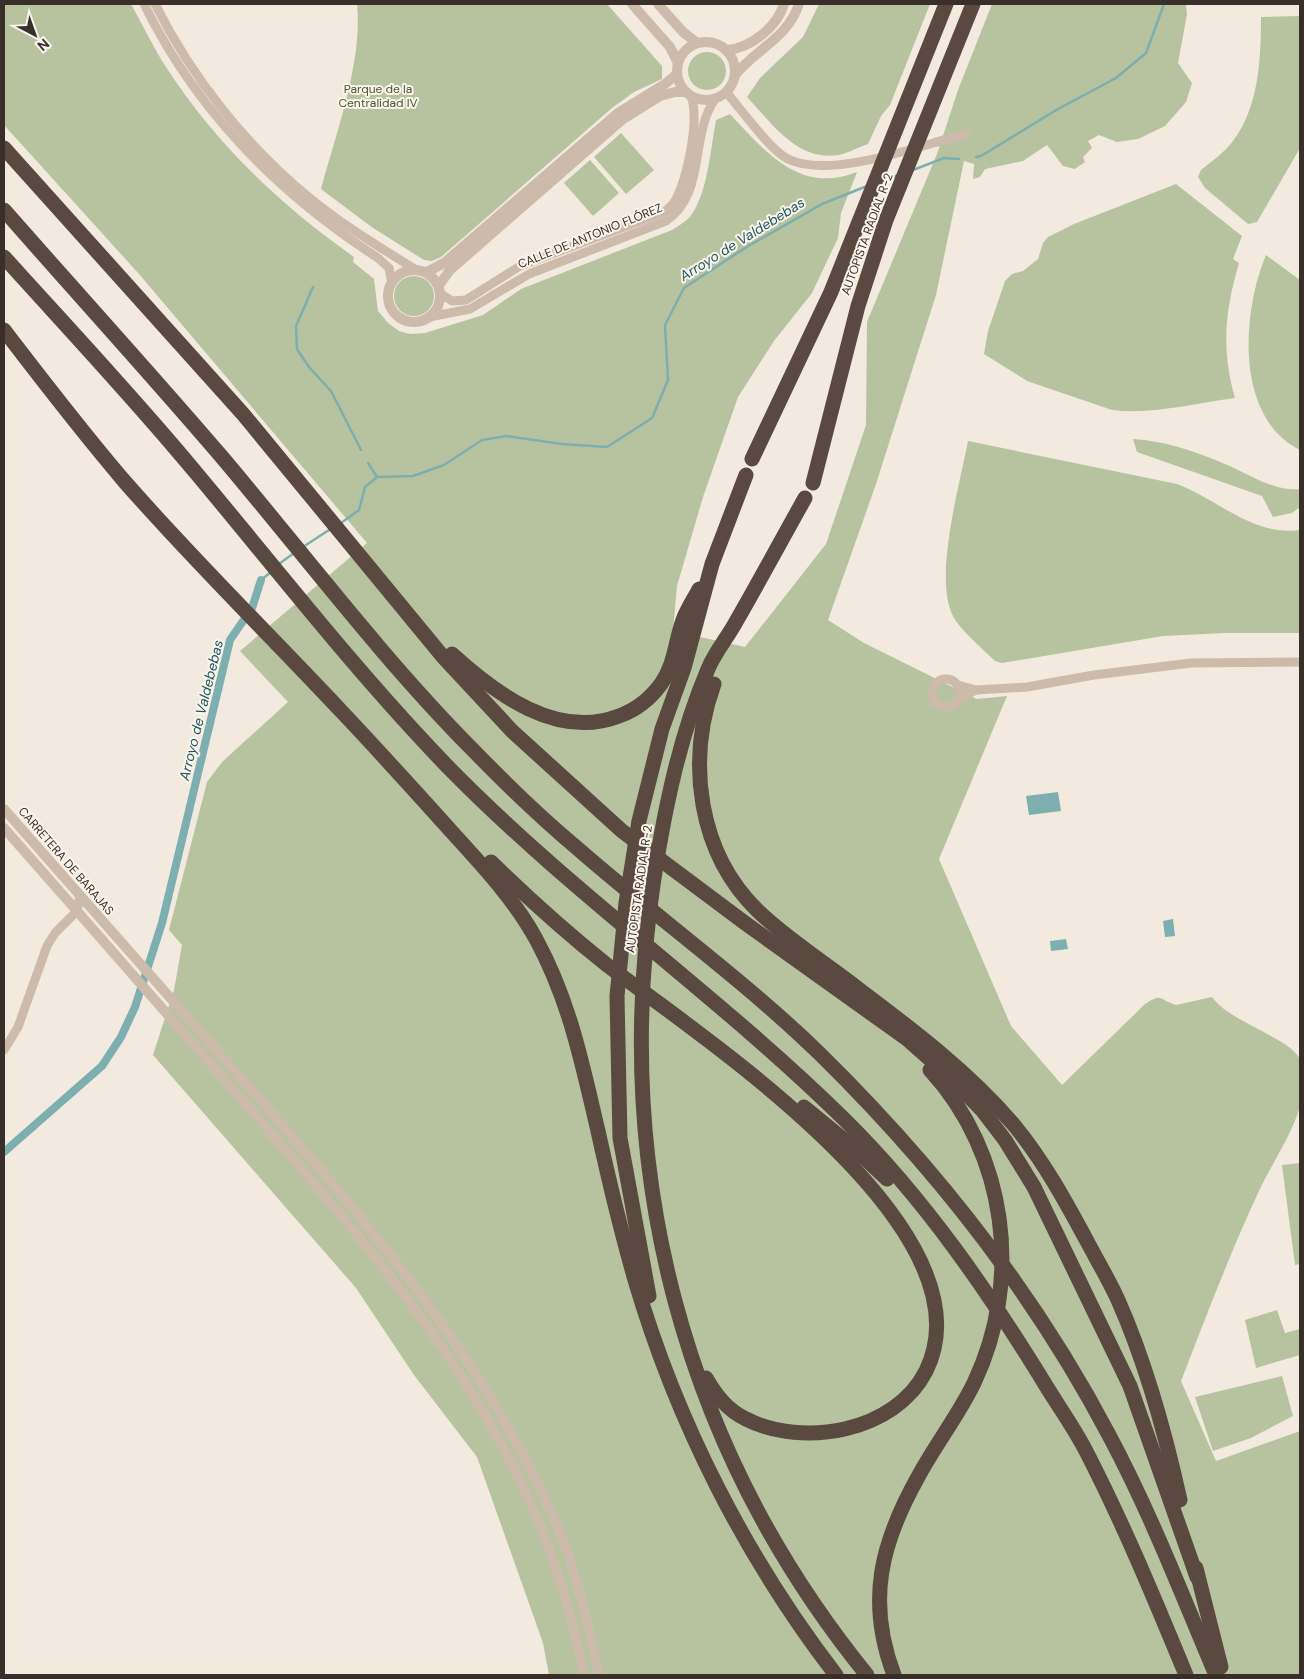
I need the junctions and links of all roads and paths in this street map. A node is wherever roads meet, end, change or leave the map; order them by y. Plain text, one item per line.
1 (144, 4) edge
2 (155, 4) edge
3 (632, 4) edge
4 (658, 4) edge
5 (784, 4) edge
6 (798, 4) edge
7 (946, 4) edge
8 (973, 4) edge
9 (697, 43) junction
10 (727, 50) junction
11 (678, 68) junction
12 (736, 75) junction
13 (726, 92) junction
14 (689, 94) junction
15 (715, 99) junction
16 (966, 134) dead end
17 (916, 147) junction
18 (4, 148) edge
19 (4, 210) edge
20 (4, 257) edge
21 (416, 270) junction
22 (427, 272) junction
23 (392, 283) junction
24 (440, 290) junction
25 (429, 317) junction
26 (4, 330) edge
27 (752, 459) dead end
28 (746, 475) dead end
29 (813, 483) dead end
30 (805, 498) dead end
31 (712, 564) junction
32 (402, 606) junction
33 (738, 620) junction
34 (1300, 662) edge
35 (958, 686) junction
36 (976, 690) junction
37 (959, 699) junction
38 (378, 751) junction
39 (4, 809) edge
40 (4, 828) edge
41 (80, 896) junction
42 (76, 911) junction
43 (852, 1000) junction
44 (664, 1007) junction
45 (4, 1050) edge
46 (988, 1295) junction
47 (677, 1312) junction
48 (679, 1404) junction
49 (1198, 1577) junction
50 (584, 1675) edge
51 (598, 1675) edge
52 (836, 1675) edge
53 (867, 1675) edge
54 (894, 1675) edge
55 (1186, 1675) edge
56 (1216, 1675) edge
57 (1223, 1675) edge

1 - 23 street
2 - 21 street
3 - 11 street
4 - 9 street
5 - 10 street
6 - 12 street
7 - 27 highway, AUTOPISTA RADIAL R-2
8 - 17 highway, AUTOPISTA RADIAL R-2
9 - 10 street
9 - 11 street
10 - 12 street
11 - 14 street
11 - 22 street
12 - 13 street
13 - 15 street
13 - 17 street
14 - 15 street
14 - 24 street
14 - 24 street, CALLE DE ANTONIO FLÓREZ
15 - 25 street, CALLE DE ANTONIO FLÓREZ
16 - 17 street
17 - 29 highway, AUTOPISTA RADIAL R-2
18 - 32 highway
19 - 56 highway
20 - 46 highway
21 - 22 street
21 - 23 street
22 - 24 street
23 - 25 street
24 - 25 street
26 - 38 highway
28 - 31 highway, AUTOPISTA RADIAL R-2
30 - 33 highway, AUTOPISTA RADIAL R-2
31 - 32 highway
31 - 48 highway, AUTOPISTA RADIAL R-2
32 - 43 highway
33 - 47 highway, AUTOPISTA RADIAL R-2
33 - 49 highway
34 - 36 street
35 - 36 street
35 - 37 street
35 - 37 street
36 - 37 street
38 - 44 highway
38 - 48 highway
39 - 41 street, CARRETERA DE BARAJAS
40 - 42 street, CARRETERA DE BARAJAS
41 - 42 street
41 - 51 street, CARRETERA DE BARAJAS
42 - 45 street
42 - 50 street, CARRETERA DE BARAJAS
43 - 49 highway
43 - 54 highway
44 - 46 highway
44 - 47 highway
46 - 55 highway
47 - 53 highway
48 - 52 highway
49 - 57 highway

